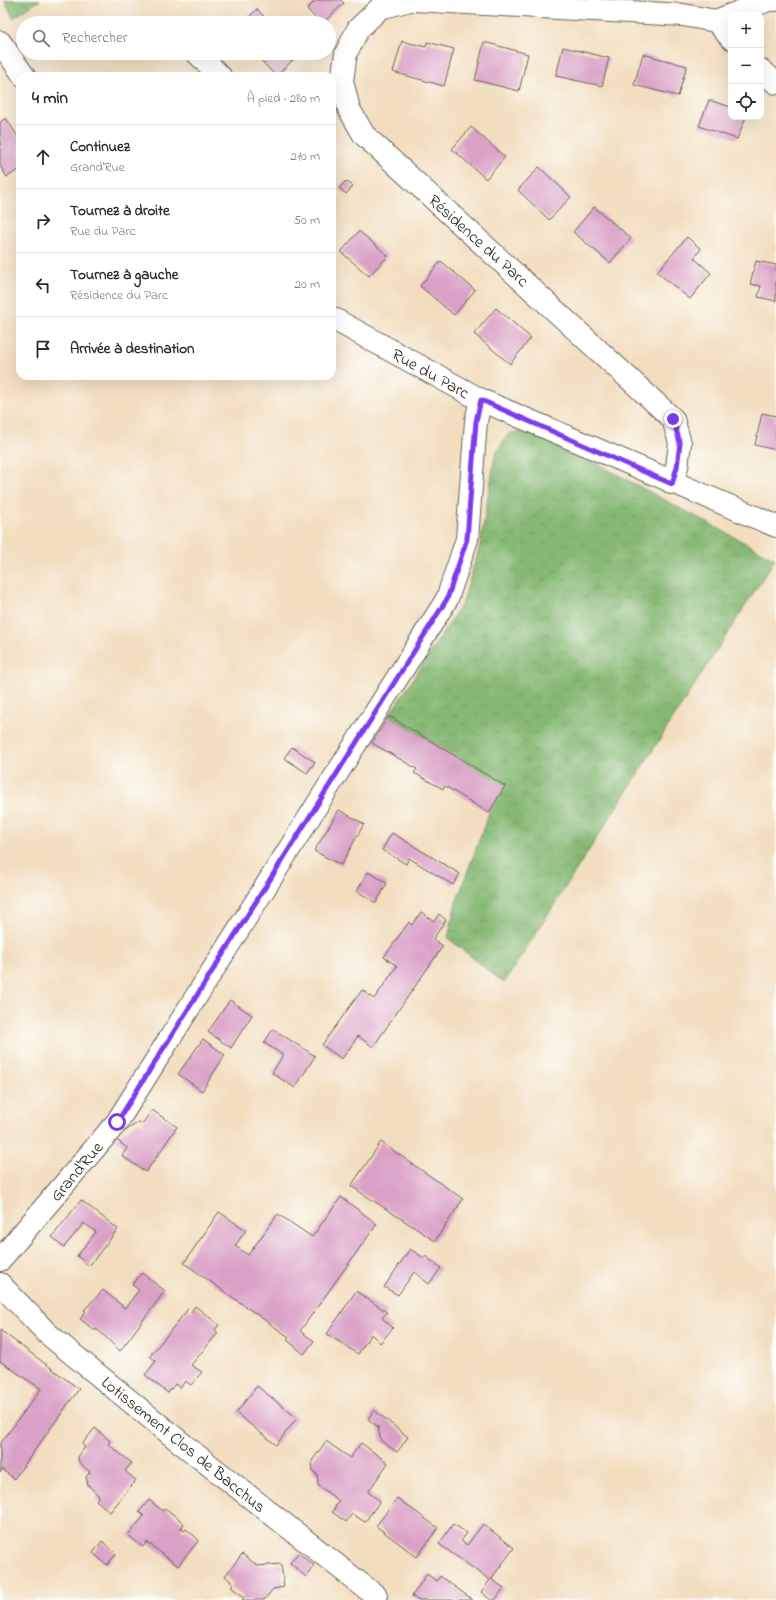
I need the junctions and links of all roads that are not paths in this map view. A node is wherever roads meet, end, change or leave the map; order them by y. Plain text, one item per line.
1 (410, 0) edge
2 (414, 0) edge
3 (776, 0) edge
4 (726, 17) edge
5 (0, 42) edge
6 (204, 60) edge
7 (21, 72) edge
8 (216, 72) edge
9 (764, 73) edge
10 (776, 83) edge
11 (339, 100) edge
12 (336, 320) edge
13 (481, 400) junction
14 (672, 484) junction
15 (776, 526) edge
16 (0, 1260) edge
17 (0, 1284) edge
18 (376, 1596) dead end

1 - 11 street, Résidence du Parc
2 - 4 street
3 - 4 street
5 - 7 street
6 - 8 street
9 - 10 street
11 - 14 street, Résidence du Parc
12 - 13 street, Rue du Parc
13 - 14 street, Rue du Parc
13 - 16 street, Grand'Rue
14 - 15 street, Rue du Parc
17 - 18 street, Lotissement Clos de Bacchus

